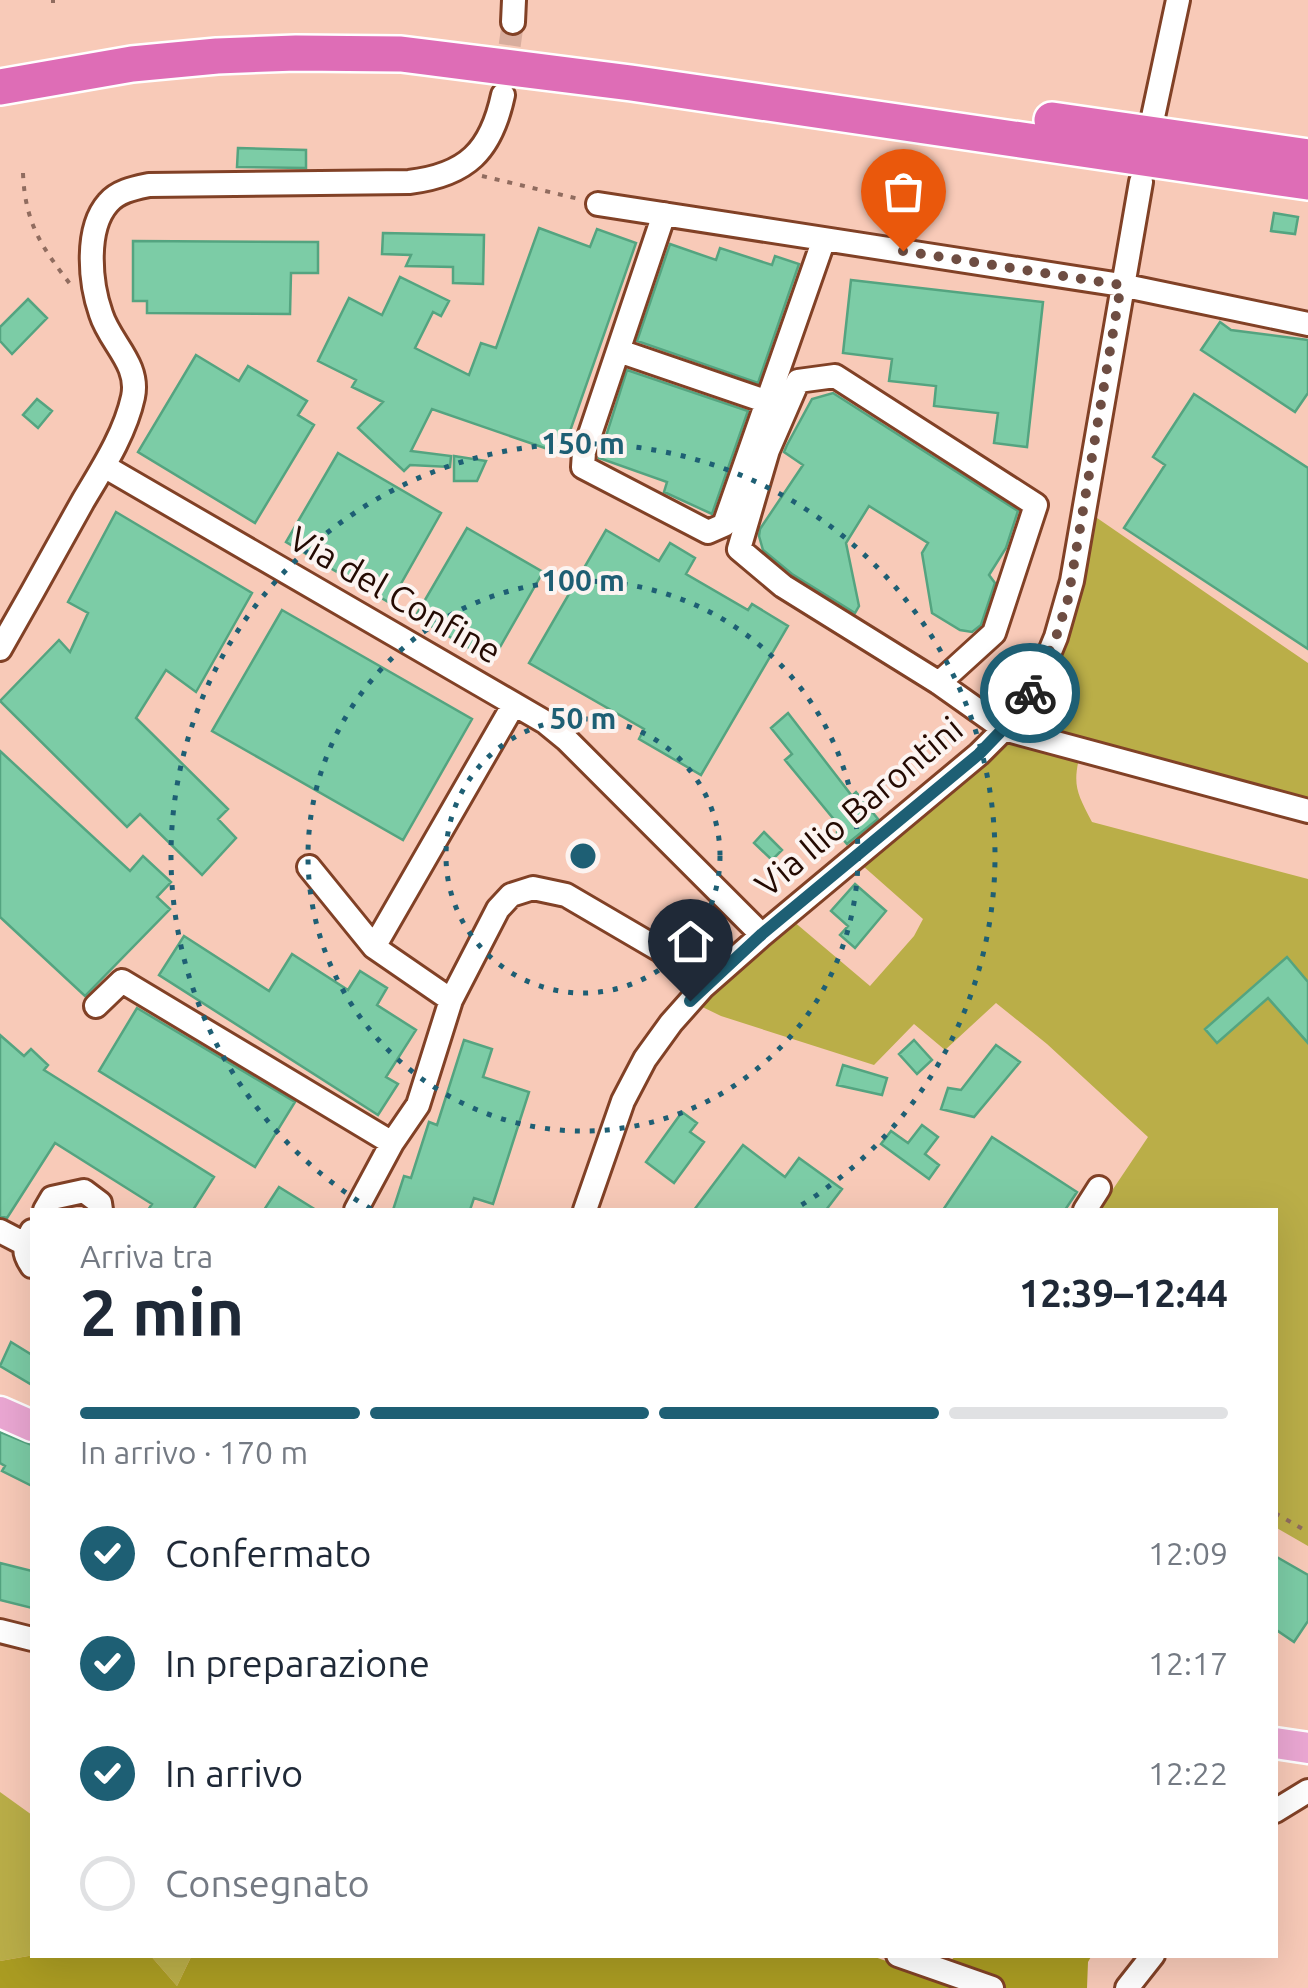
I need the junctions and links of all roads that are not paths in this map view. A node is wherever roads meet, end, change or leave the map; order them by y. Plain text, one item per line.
1 (1178, 0) edge
2 (0, 63) edge
3 (0, 87) edge
4 (503, 95) tunnel mouth
5 (1153, 117) dead end
6 (1308, 157) edge
7 (1141, 182) dead end
8 (1308, 182) edge
9 (598, 204) dead end
10 (664, 214) junction
11 (824, 238) junction
12 (1121, 285) junction
13 (1308, 324) edge
14 (618, 350) junction
15 (768, 402) junction
16 (104, 466) junction
17 (0, 649) edge
18 (939, 683) junction
19 (514, 704) junction
20 (1004, 728) junction
21 (1308, 811) edge
22 (310, 867) dead end
23 (762, 934) junction
24 (374, 948) junction
25 (703, 988) junction
26 (451, 1000) junction
27 (96, 1006) dead end
28 (392, 1142) junction
29 (1099, 1188) dead end
30 (46, 1208) edge
31 (100, 1208) edge
32 (357, 1208) edge
33 (585, 1208) edge
34 (1086, 1208) edge
35 (0, 1232) edge
36 (30, 1247) edge
37 (0, 1412) edge
38 (30, 1425) edge
39 (0, 1631) edge
40 (30, 1639) edge
41 (1278, 1743) edge
42 (1308, 1748) edge
43 (1308, 1791) edge
44 (1278, 1809) edge
45 (907, 1958) edge
46 (1151, 1958) edge
47 (992, 1988) edge
48 (1128, 1988) edge

1 - 5 street
2 - 6 highway
3 - 8 highway
4 - 16 street
7 - 12 street, Via Ilio Barontini
9 - 10 street
10 - 11 street
10 - 14 street
11 - 12 street
11 - 15 street
12 - 13 street
12 - 20 street, Via Ilio Barontini
14 - 15 street
14 - 15 street
16 - 17 street
16 - 19 street, Via del Confine
18 - 18 street
18 - 20 street
19 - 23 street, Via del Confine
19 - 24 street
20 - 21 street
20 - 23 street, Via Ilio Barontini
22 - 24 street
23 - 25 street, Via Ilio Barontini
24 - 26 street
25 - 26 street
25 - 33 street, Via Ilio Barontini
26 - 28 street
27 - 28 street
28 - 32 street
29 - 34 street
30 - 31 street
35 - 36 street
37 - 38 main road
39 - 40 street
41 - 42 main road
43 - 44 street
45 - 47 street
46 - 48 street

